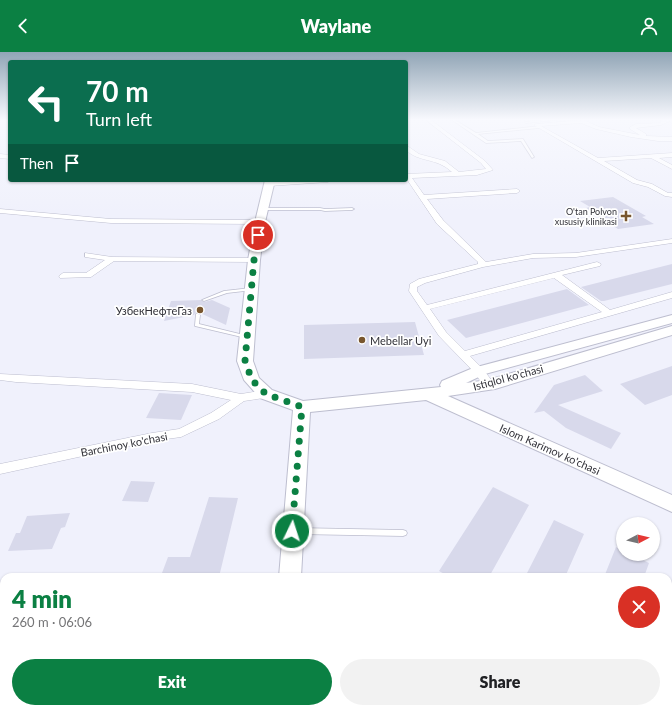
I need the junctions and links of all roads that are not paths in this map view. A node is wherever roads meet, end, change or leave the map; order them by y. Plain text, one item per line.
1 (409, 151) edge
2 (468, 151) edge
3 (529, 151) edge
4 (582, 151) edge
5 (672, 155) edge
6 (652, 156) junction
7 (533, 157) dead end
8 (599, 160) junction
9 (672, 167) edge
10 (458, 174) junction
11 (408, 176) edge
12 (408, 177) edge
13 (269, 182) edge
14 (517, 191) dead end
15 (672, 195) edge
16 (422, 197) junction
17 (263, 209) junction
18 (352, 209) dead end
19 (0, 211) edge
20 (260, 222) junction
21 (672, 241) edge
22 (659, 243) junction
23 (672, 250) edge
24 (88, 255) dead end
25 (112, 259) junction
26 (254, 260) junction
27 (597, 264) dead end
28 (482, 265) junction
29 (556, 275) junction
30 (64, 276) dead end
31 (252, 289) junction
32 (672, 295) edge
33 (204, 300) dead end
34 (424, 308) junction
35 (609, 313) junction
36 (198, 315) dead end
37 (672, 319) edge
38 (672, 330) edge
39 (248, 337) junction
40 (462, 355) junction
41 (479, 371) junction
42 (0, 377) edge
43 (489, 385) junction
44 (266, 394) junction
45 (428, 394) junction
46 (241, 398) junction
47 (302, 407) junction
48 (0, 469) edge
49 (672, 504) edge
50 (292, 531) junction
51 (403, 533) dead end
52 (290, 573) edge

1 - 10 street
2 - 10 street
3 - 7 lane
4 - 8 street
5 - 6 street
6 - 8 street
6 - 9 street
8 - 15 street
10 - 11 street
12 - 16 street
13 - 17 main road
14 - 16 street
16 - 28 street
17 - 18 lane
17 - 20 main road
19 - 20 street
20 - 26 main road
21 - 22 street
22 - 23 street
22 - 28 street
24 - 25 street
25 - 26 street
25 - 30 street
26 - 31 main road
27 - 29 street
28 - 34 street
29 - 34 street
29 - 35 street
31 - 33 lane
31 - 39 main road
32 - 35 street
34 - 40 street
35 - 40 street
36 - 39 lane
37 - 41 main road, Istiqlol ko'chasi
38 - 43 main road, Istiqlol ko'chasi
39 - 44 main road
40 - 41 street
41 - 43 street
41 - 45 main road, Istiqlol ko'chasi
42 - 46 street
43 - 45 main road, Istiqlol ko'chasi
44 - 46 street
44 - 47 main road
45 - 47 main road
45 - 49 main road, Islom Karimov ko'chasi
46 - 48 street, Barchinoy ko'chasi
47 - 50 main road
50 - 51 lane
50 - 52 main road

